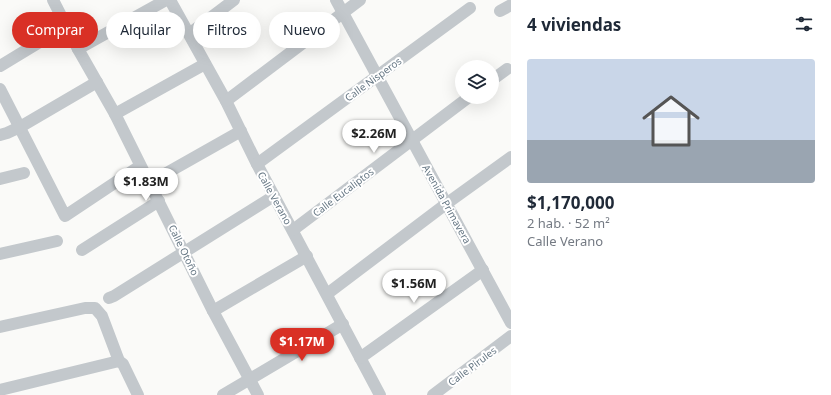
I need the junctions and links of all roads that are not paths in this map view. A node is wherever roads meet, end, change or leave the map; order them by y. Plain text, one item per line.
1 (53, 0) edge
2 (166, 0) edge
3 (170, 0) edge
4 (234, 0) edge
5 (336, 0) edge
6 (360, 0) edge
7 (470, 8) dead end
8 (59, 12) edge
9 (343, 13) junction
10 (189, 34) junction
11 (30, 48) edge
12 (78, 50) joint
13 (205, 64) junction
14 (0, 66) edge
15 (507, 69) dead end
16 (499, 75) edge
17 (376, 76) junction
18 (97, 82) junction
19 (0, 89) edge
20 (226, 101) junction
21 (460, 104) edge
22 (115, 114) junction
23 (11, 131) edge
24 (241, 131) junction
25 (412, 140) junction
26 (511, 157) edge
27 (257, 164) junction
28 (140, 166) junction
29 (24, 173) dead end
30 (0, 179) edge
31 (149, 183) junction
32 (274, 196) junction
33 (159, 201) junction
34 (446, 204) junction
35 (293, 230) junction
36 (57, 241) dead end
37 (82, 250) dead end
38 (185, 252) junction
39 (0, 254) edge
40 (306, 256) junction
41 (483, 270) junction
42 (327, 294) junction
43 (109, 298) dead end
44 (213, 311) junction
45 (511, 323) edge
46 (343, 324) junction
47 (0, 327) edge
48 (511, 336) edge
49 (360, 358) junction
50 (119, 361) junction
51 (250, 380) junction
52 (0, 390) edge
53 (138, 395) edge
54 (223, 395) edge
55 (258, 395) edge
56 (380, 395) edge
57 (433, 395) edge

1 - 8 street, Calle Otoño
2 - 12 street
3 - 10 street, Calle Verano
4 - 10 street
5 - 9 street, Avenida Primavera
6 - 9 street
7 - 17 street, Calle Nisperos
9 - 17 street, Avenida Primavera
9 - 20 street
10 - 13 street, Calle Verano
11 - 14 street
12 - 18 street, Calle Otoño
13 - 20 street, Calle Verano
13 - 22 street
15 - 16 street
17 - 25 street, Avenida Primavera
17 - 27 street, Calle Nisperos
18 - 22 street, Calle Otoño
18 - 23 street
19 - 23 street
20 - 24 street, Calle Verano
21 - 25 street, Calle Eucaliptos
22 - 28 street, Calle Otoño
23 - 28 street
24 - 27 street, Calle Verano
24 - 31 street
25 - 34 street, Avenida Primavera
25 - 35 street, Calle Eucaliptos
26 - 34 street
27 - 32 street, Calle Verano
28 - 31 street, Calle Otoño
29 - 30 street
31 - 33 street, Calle Otoño
32 - 35 street, Calle Verano
32 - 38 street
33 - 37 street
33 - 38 street, Calle Otoño
34 - 41 street, Avenida Primavera
34 - 42 street
35 - 40 street, Calle Verano
36 - 39 street
38 - 43 street
38 - 44 street, Calle Otoño
40 - 42 street, Calle Verano
40 - 44 street
41 - 45 street, Avenida Primavera
41 - 49 street
42 - 46 street, Calle Verano
44 - 51 street, Calle Otoño
46 - 49 street, Calle Verano
46 - 51 street
47 - 50 street
48 - 57 street, Calle Pirules
49 - 56 street, Calle Verano
50 - 52 street
50 - 53 street
51 - 54 street
51 - 55 street, Calle Otoño

